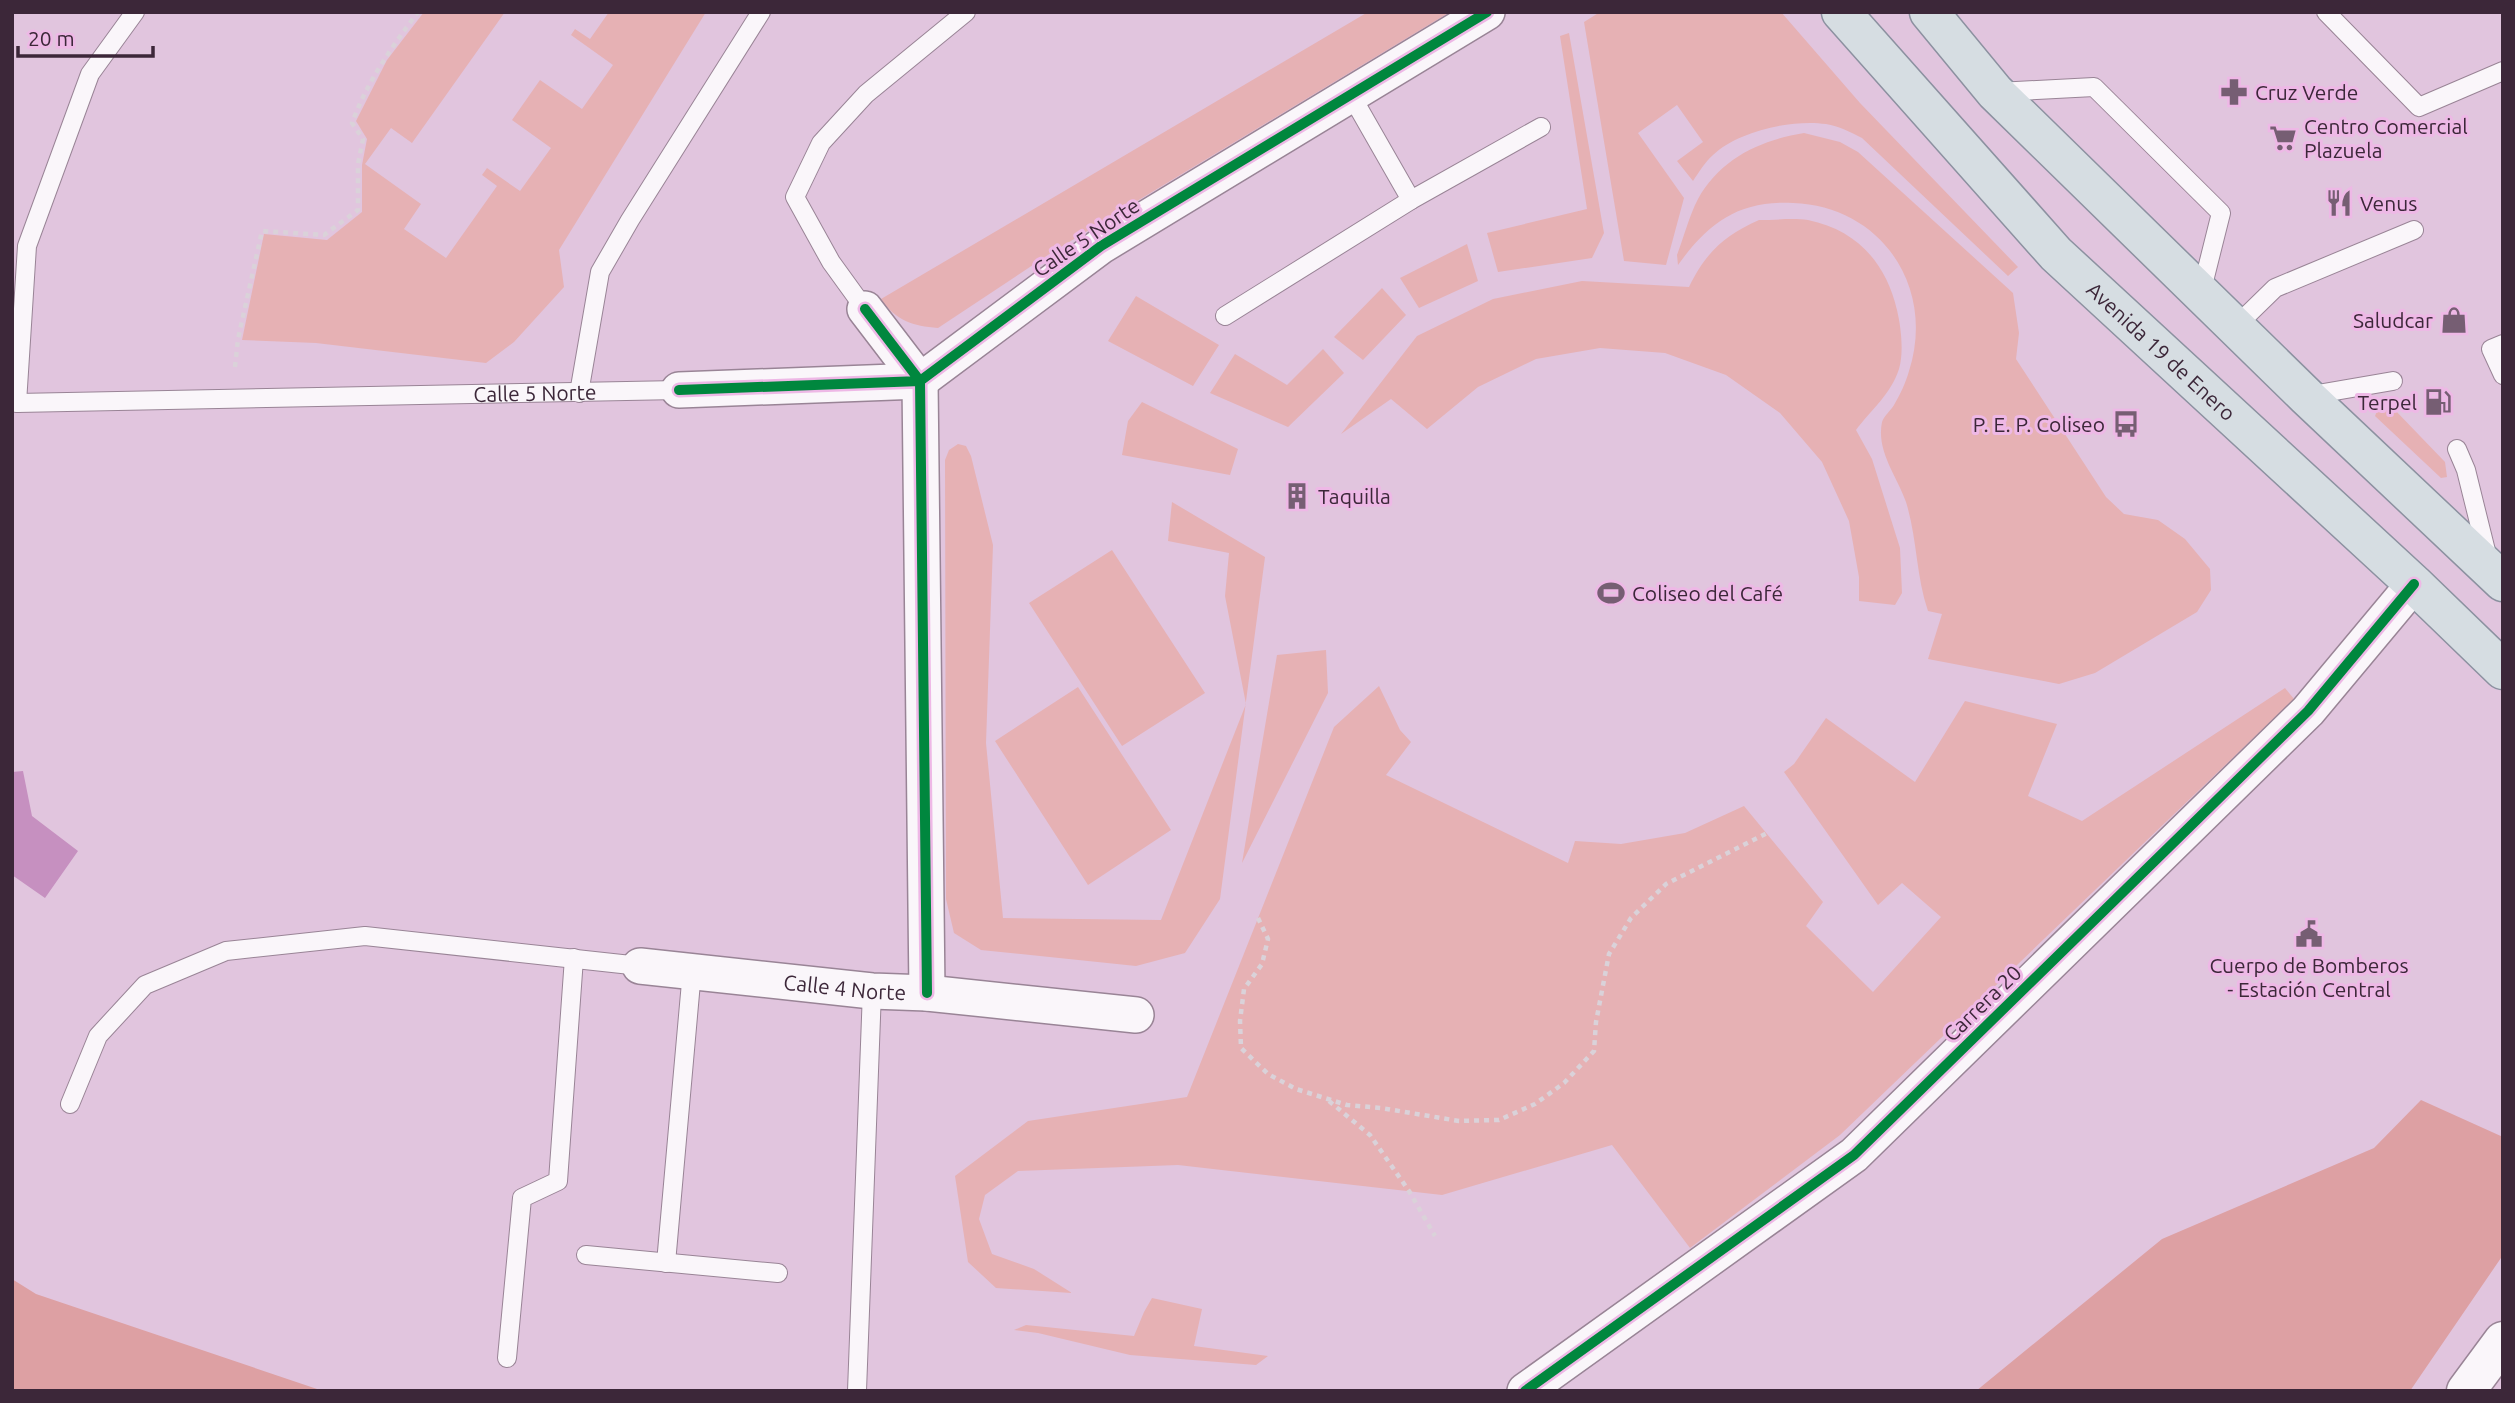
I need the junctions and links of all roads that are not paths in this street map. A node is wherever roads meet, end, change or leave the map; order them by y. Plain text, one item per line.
1 (135, 12) edge
2 (761, 12) edge
3 (965, 12) edge
4 (1488, 12) edge
5 (1841, 12) edge
6 (1929, 12) edge
7 (2326, 12) edge
8 (2503, 71) edge
9 (1995, 93) junction
10 (1351, 95) junction
11 (1541, 127) dead end
12 (1411, 200) junction
13 (2414, 230) dead end
14 (2201, 293) junction
15 (865, 309) joint
16 (1225, 316) dead end
17 (2235, 327) junction
18 (2503, 344) edge
19 (2503, 375) edge
20 (920, 381) junction
21 (2393, 381) dead end
22 (679, 390) joint
23 (579, 393) junction
24 (2306, 396) junction
25 (15, 405) edge
26 (2457, 449) dead end
27 (2497, 577) edge
28 (2414, 584) junction
29 (2503, 670) edge
30 (574, 958) junction
31 (640, 966) joint
32 (692, 971) junction
33 (872, 991) junction
34 (928, 993) junction
35 (1136, 1015) dead end
36 (70, 1104) dead end
37 (586, 1255) dead end
38 (666, 1263) junction
39 (778, 1273) dead end
40 (2503, 1341) edge
41 (507, 1358) dead end
42 (857, 1391) edge
43 (1525, 1391) edge
44 (2466, 1391) edge

1 - 25 lane
2 - 23 lane
3 - 15 lane
4 - 10 street, Calle 5 Norte
5 - 28 main road, Avenida 19 de Enero
6 - 9 main road
7 - 8 lane
9 - 14 main road
9 - 14 lane
10 - 12 lane
10 - 20 street, Calle 5 Norte
11 - 12 lane
12 - 16 lane
13 - 17 lane
14 - 17 main road
15 - 20 street
17 - 24 main road
18 - 19 lane
20 - 22 street, Calle 5 Norte
20 - 34 street
21 - 24 lane
22 - 23 lane, Calle 5 Norte
23 - 25 lane, Calle 5 Norte
24 - 27 main road
26 - 27 lane
28 - 29 main road, Avenida 19 de Enero
28 - 43 street, Carrera 20
30 - 31 lane
30 - 36 lane
30 - 41 lane
31 - 32 street, Calle 4 Norte
32 - 33 street, Calle 4 Norte
32 - 38 lane
33 - 34 street, Calle 4 Norte
33 - 42 lane
34 - 35 street, Calle 4 Norte
37 - 38 lane
38 - 39 lane
40 - 44 main road

